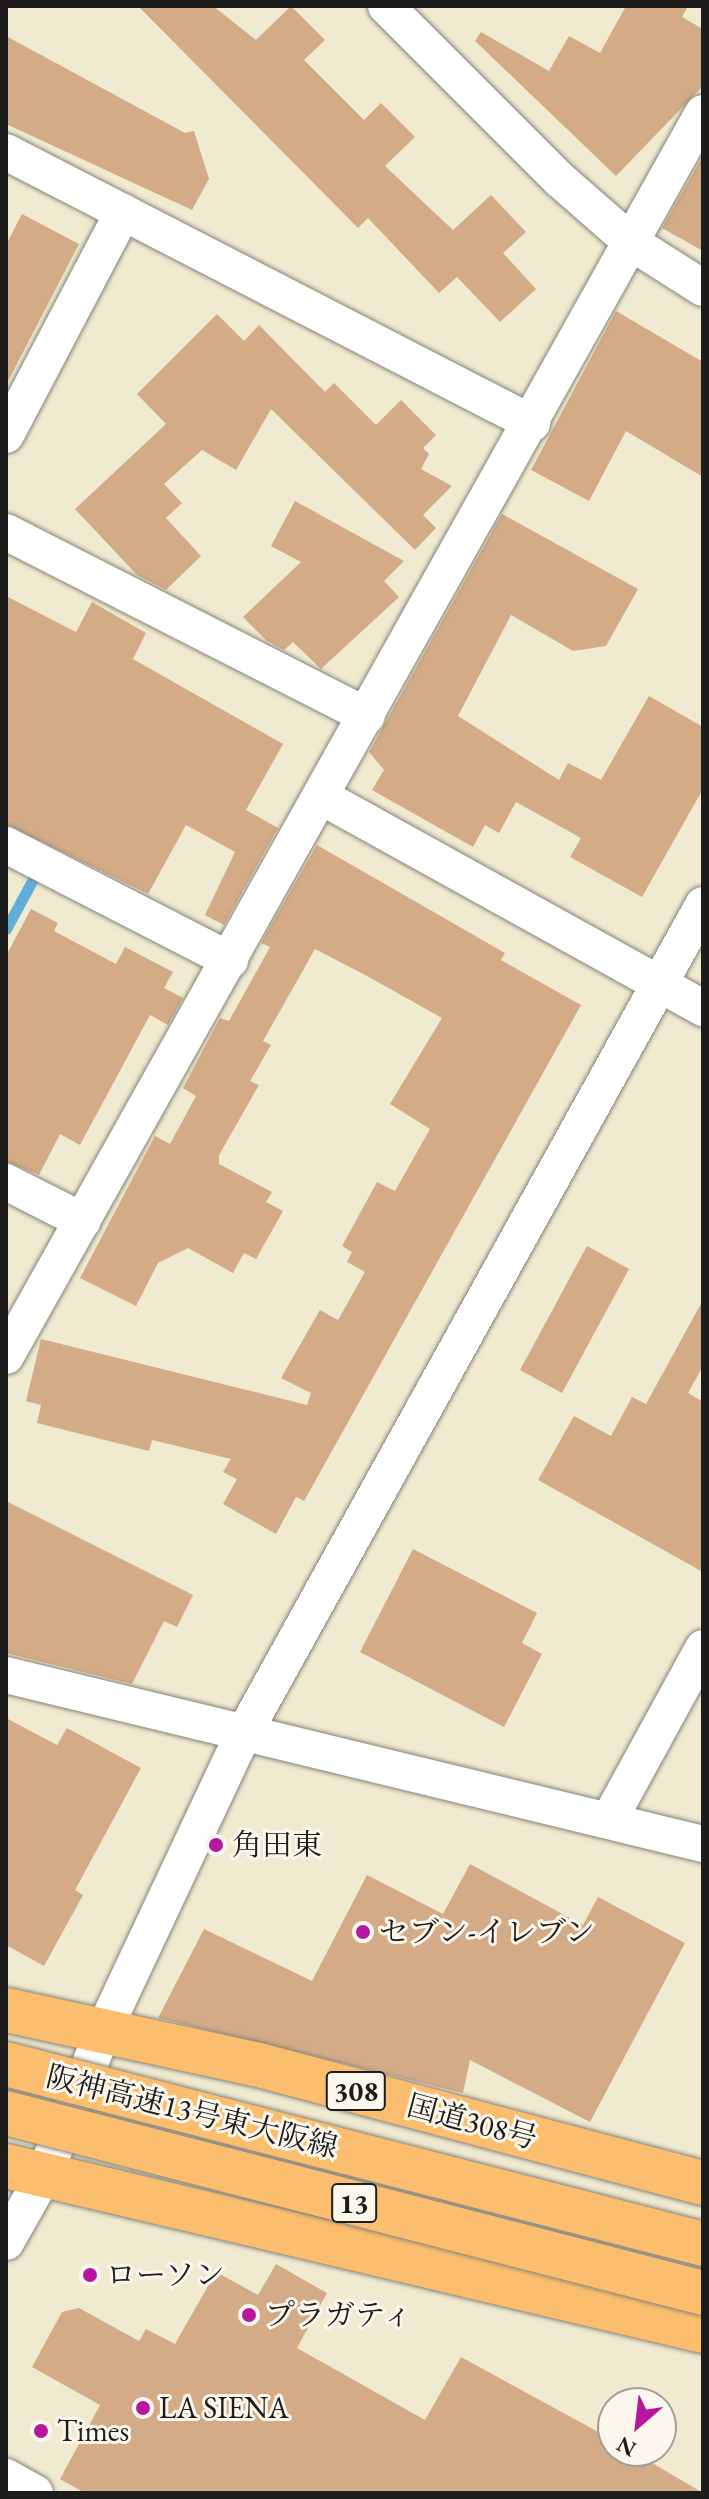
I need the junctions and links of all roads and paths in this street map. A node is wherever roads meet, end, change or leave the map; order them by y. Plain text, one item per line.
1 (405, 14) edge
2 (703, 113) edge
3 (6, 152) edge
4 (123, 212) junction
5 (632, 243) junction
6 (703, 288) edge
7 (532, 423) junction
8 (6, 435) edge
9 (6, 532) edge
10 (367, 716) junction
11 (322, 797) junction
12 (29, 857) edge
13 (703, 905) edge
14 (230, 960) junction
15 (660, 984) junction
16 (703, 1008) edge
17 (6, 1182) edge
18 (83, 1221) junction
19 (6, 1356) edge
20 (703, 1648) edge
21 (6, 1675) edge
22 (243, 1735) junction
23 (609, 1820) junction
24 (703, 1844) edge
25 (6, 2010) edge
26 (103, 2032) junction
27 (6, 2064) edge
28 (6, 2113) edge
29 (25, 2171) edge
30 (703, 2183) edge
31 (6, 2242) edge
32 (703, 2244) edge
33 (703, 2293) edge
34 (703, 2331) edge
35 (6, 2477) edge
36 (35, 2493) edge

1 - 5 street
2 - 5 street
3 - 4 street
4 - 7 street
4 - 8 street
5 - 6 street
5 - 7 street
7 - 10 street
9 - 10 street
10 - 11 street
11 - 14 street
11 - 15 street
12 - 14 street
13 - 15 street
14 - 18 street
15 - 16 street
15 - 22 street
17 - 18 street
18 - 19 street
20 - 23 street
21 - 22 street
22 - 23 street
22 - 26 street
23 - 24 street
25 - 26 highway, 国道308号 / 308
26 - 29 street
26 - 30 highway, 国道308号 / 308
27 - 32 highway, 阪神高速13号東大阪線 / 13, bridge
28 - 33 highway, 阪神高速13号東大阪線 / 13, bridge
29 - 31 street
29 - 34 highway
35 - 36 street

